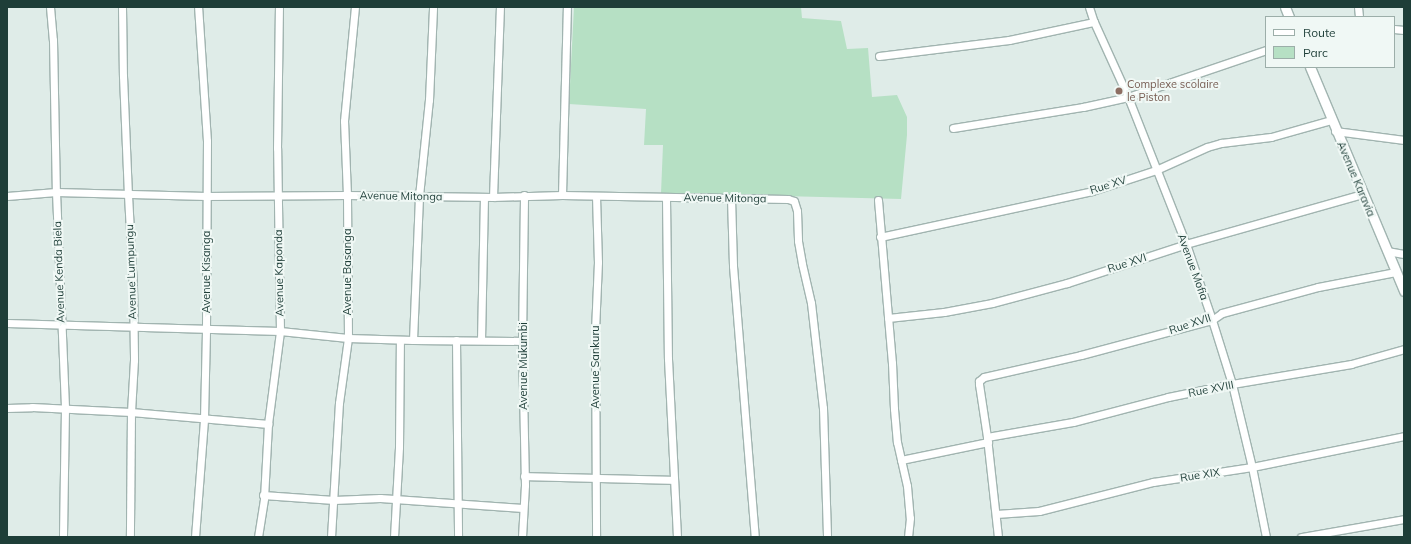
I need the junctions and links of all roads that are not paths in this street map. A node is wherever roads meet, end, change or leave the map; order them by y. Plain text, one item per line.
1 (50, 7) edge
2 (122, 7) edge
3 (198, 7) edge
4 (279, 7) edge
5 (355, 7) edge
6 (433, 7) edge
7 (500, 7) edge
8 (567, 7) edge
9 (1089, 7) edge
10 (1094, 22) junction
11 (1265, 50) edge
12 (879, 56) dead end
13 (1310, 68) edge
14 (1128, 97) junction
15 (1331, 120) junction
16 (953, 128) dead end
17 (1335, 131) junction
18 (1404, 140) edge
19 (1156, 170) junction
20 (56, 192) junction
21 (1363, 194) junction
22 (347, 195) junction
23 (562, 195) junction
24 (7, 196) edge
25 (128, 196) junction
26 (206, 196) junction
27 (278, 196) junction
28 (419, 196) junction
29 (524, 196) junction
30 (596, 196) junction
31 (484, 197) junction
32 (493, 197) junction
33 (666, 198) junction
34 (731, 198) junction
35 (878, 200) dead end
36 (880, 237) junction
37 (1186, 244) junction
38 (1387, 251) junction
39 (1404, 254) edge
40 (1396, 272) junction
41 (1404, 291) edge
42 (888, 318) junction
43 (1212, 320) junction
44 (7, 322) edge
45 (61, 323) junction
46 (132, 326) junction
47 (206, 330) junction
48 (280, 331) junction
49 (348, 338) junction
50 (400, 340) junction
51 (413, 340) junction
52 (456, 340) junction
53 (481, 340) junction
54 (522, 341) junction
55 (1404, 349) edge
56 (1232, 384) junction
57 (7, 408) edge
58 (65, 408) junction
59 (131, 412) junction
60 (204, 419) junction
61 (268, 424) junction
62 (1404, 436) edge
63 (987, 440) junction
64 (901, 460) junction
65 (1252, 467) junction
66 (524, 476) junction
67 (595, 478) junction
68 (674, 480) junction
69 (263, 495) junction
70 (395, 499) junction
71 (334, 500) junction
72 (457, 503) junction
73 (523, 508) junction
74 (996, 514) junction
75 (1403, 521) edge
76 (63, 537) edge
77 (130, 537) edge
78 (195, 537) edge
79 (258, 537) edge
80 (331, 537) edge
81 (394, 537) edge
82 (458, 537) edge
83 (522, 537) edge
84 (596, 537) edge
85 (677, 537) edge
86 (754, 537) edge
87 (827, 537) edge
88 (908, 537) edge
89 (998, 537) edge
90 (1266, 537) edge
91 (1301, 537) edge

1 - 20 street, Avenue Kenda Biela
2 - 25 street, Avenue Lumpungu
3 - 26 street, Avenue Kisanga
4 - 27 street, Avenue Kaponda
5 - 22 street, Avenue Basanga
6 - 28 street
7 - 32 street
8 - 23 street
9 - 10 street, Avenue Mofia
10 - 12 street
10 - 14 street, Avenue Mofia
11 - 14 street
13 - 15 street, Avenue Karavia
14 - 16 street
14 - 19 street, Avenue Mofia
15 - 17 street, Avenue Karavia
15 - 19 street, Rue XV
17 - 18 street
17 - 21 street, Avenue Karavia
19 - 36 street, Rue XV
19 - 37 street, Avenue Mofia
20 - 24 street, Avenue Mitonga
20 - 25 street, Avenue Mitonga
20 - 45 street, Avenue Kenda Biela
21 - 37 street, Rue XVI
21 - 38 street, Avenue Karavia
22 - 27 street, Avenue Mitonga
22 - 28 street, Avenue Mitonga
22 - 49 street, Avenue Basanga
23 - 29 street, Avenue Mitonga
23 - 30 street, Avenue Mitonga
25 - 26 street, Avenue Mitonga
25 - 46 street, Avenue Lumpungu
26 - 27 street, Avenue Mitonga
26 - 47 street, Avenue Kisanga
27 - 48 street, Avenue Kaponda
28 - 31 street, Avenue Mitonga
28 - 51 street
29 - 32 street, Avenue Mitonga
29 - 54 street, Avenue Mukumbi
30 - 33 street, Avenue Mitonga
30 - 67 street, Avenue Sankuru
31 - 32 street, Avenue Mitonga
31 - 53 street
33 - 34 street, Avenue Mitonga
33 - 68 street
34 - 86 street
34 - 87 street, Avenue Mitonga
35 - 36 street
36 - 42 street
37 - 42 street, Rue XVI
37 - 43 street, Avenue Mofia
38 - 39 street
38 - 40 street, Avenue Karavia
40 - 41 street, Avenue Karavia
40 - 43 street, Rue XVII
42 - 64 street
43 - 56 street, Avenue Mofia
43 - 63 street, Rue XVII
44 - 45 street
45 - 46 street
45 - 58 street, Avenue Kenda Biela
46 - 47 street
46 - 59 street, Avenue Lumpungu
47 - 48 street
47 - 60 street, Avenue Kisanga
48 - 49 street
48 - 61 street, Avenue Kaponda
49 - 50 street
49 - 71 street, Avenue Basanga
50 - 51 street
50 - 70 street
51 - 52 street
52 - 53 street
52 - 72 street
53 - 54 street
54 - 66 street, Avenue Mukumbi
55 - 56 street, Rue XVIII
56 - 63 street, Rue XVIII
56 - 65 street, Avenue Mofia
57 - 58 street
58 - 59 street
58 - 76 street, Avenue Kenda Biela
59 - 60 street
59 - 77 street, Avenue Lumpungu
60 - 61 street
60 - 78 street, Avenue Kisanga
61 - 69 street, Avenue Kaponda
62 - 65 street, Rue XIX
63 - 64 street, Rue XVIII
63 - 74 street
64 - 88 street
65 - 74 street, Rue XIX
65 - 90 street, Avenue Mofia
66 - 67 street
66 - 73 street, Avenue Mukumbi
67 - 68 street
67 - 84 street, Avenue Sankuru
68 - 85 street
69 - 71 street
69 - 79 street, Avenue Kaponda
70 - 71 street
70 - 72 street
70 - 81 street
71 - 80 street, Avenue Basanga
72 - 73 street
72 - 82 street
73 - 83 street, Avenue Mukumbi
74 - 89 street
75 - 91 street

